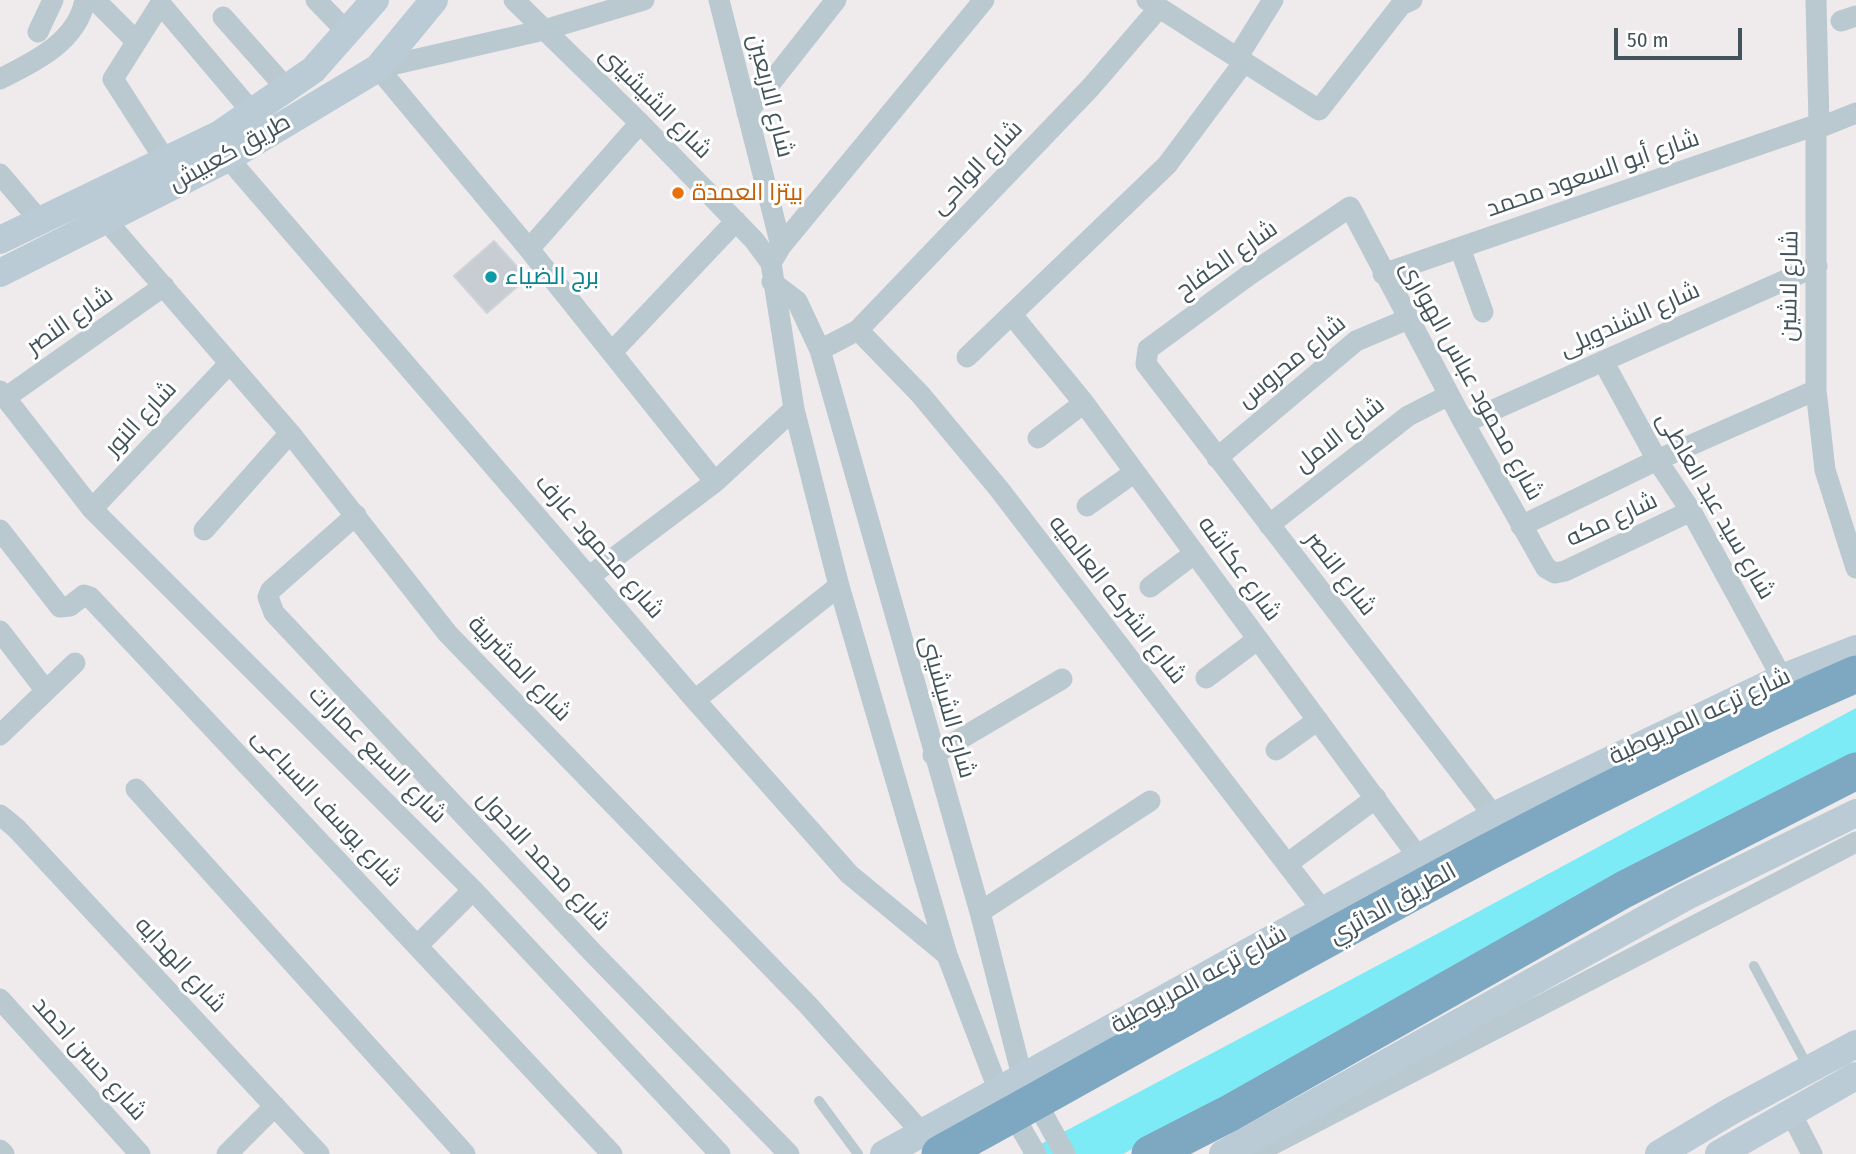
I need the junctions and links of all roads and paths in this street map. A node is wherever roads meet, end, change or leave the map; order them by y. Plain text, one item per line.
1 (53, 0) edge
2 (85, 0) edge
3 (95, 0) edge
4 (316, 0) edge
5 (434, 0) edge
6 (514, 0) edge
7 (645, 0) edge
8 (719, 0) edge
9 (836, 0) edge
10 (984, 0) edge
11 (1273, 0) edge
12 (1816, 0) edge
13 (1406, 2) edge
14 (1153, 4) edge
15 (367, 10) edge
16 (223, 17) dead end
17 (544, 30) junction
18 (38, 32) dead end
19 (135, 40) junction
20 (399, 46) junction
21 (1240, 60) junction
22 (378, 68) junction
23 (0, 79) edge
24 (286, 88) junction
25 (252, 112) junction
26 (747, 113) junction
27 (1856, 113) edge
28 (640, 122) junction
29 (1818, 126) junction
30 (228, 158) junction
31 (165, 160) junction
32 (0, 174) edge
33 (1350, 207) joint
34 (105, 219) junction
35 (40, 220) junction
36 (736, 221) junction
37 (0, 240) edge
38 (1460, 248) junction
39 (529, 249) junction
40 (775, 263) junction
41 (1817, 266) junction
42 (0, 273) edge
43 (1383, 274) junction
44 (164, 286) junction
45 (1483, 312) dead end
46 (1012, 315) junction
47 (1408, 318) junction
48 (858, 330) junction
49 (820, 351) junction
50 (612, 352) junction
51 (967, 357) dead end
52 (1603, 361) junction
53 (1146, 364) joint
54 (228, 365) junction
55 (1816, 390) junction
56 (3, 395) edge
57 (1450, 395) junction
58 (1084, 403) junction
59 (794, 409) junction
60 (1464, 423) junction
61 (290, 433) junction
62 (1038, 438) dead end
63 (1217, 458) junction
64 (1657, 460) junction
65 (1135, 472) junction
66 (715, 482) junction
67 (1087, 506) dead end
68 (92, 509) junction
69 (1691, 511) junction
70 (356, 515) junction
71 (1269, 525) junction
72 (1521, 526) junction
73 (0, 530) edge
74 (204, 530) dead end
75 (1195, 554) junction
76 (1856, 568) edge
77 (1555, 573) joint
78 (590, 576) junction
79 (839, 586) junction
80 (1150, 587) dead end
81 (0, 631) edge
82 (1258, 639) junction
83 (1856, 649) edge
84 (75, 663) dead end
85 (1856, 674) edge
86 (1206, 678) dead end
87 (1782, 678) junction
88 (1062, 679) dead end
89 (46, 691) junction
90 (695, 700) junction
91 (1318, 720) junction
92 (0, 735) edge
93 (1276, 750) dead end
94 (933, 755) junction
95 (1856, 771) edge
96 (136, 789) dead end
97 (1376, 799) junction
98 (1150, 801) dead end
99 (1856, 814) edge
100 (0, 815) edge
101 (1494, 816) junction
102 (1856, 842) edge
103 (1419, 858) junction
104 (1287, 864) junction
105 (474, 890) junction
106 (1323, 911) junction
107 (980, 912) junction
108 (418, 945) junction
109 (947, 955) junction
110 (1754, 966) dead end
111 (0, 999) edge
112 (1013, 1040) junction
113 (1856, 1044) edge
114 (984, 1053) junction
115 (1809, 1069) junction
116 (1856, 1076) edge
117 (1026, 1082) junction
118 (1002, 1095) junction
119 (819, 1101) dead end
120 (275, 1106) junction
121 (1791, 1113) junction
122 (931, 1143) edge
123 (0, 1150) edge
124 (1721, 1153) edge
125 (4, 1154) edge
126 (140, 1154) edge
127 (227, 1154) edge
128 (319, 1154) edge
129 (465, 1154) edge
130 (612, 1154) edge
131 (720, 1154) edge
132 (789, 1154) edge
133 (858, 1154) edge
134 (884, 1154) edge
135 (1036, 1154) edge
136 (1065, 1154) edge
137 (1150, 1154) edge
138 (1223, 1154) edge
139 (1254, 1154) edge
140 (1659, 1154) edge
141 (1812, 1154) edge

1 - 18 street
2 - 23 street
3 - 19 street
4 - 15 street
5 - 20 main road, طريق كعبيش
6 - 17 street, شارع الشيشينى
7 - 17 street, شارع الشيشينى
8 - 26 street, شارع الاربعين
9 - 26 street
10 - 40 street
11 - 21 street
12 - 29 street, شارع لاشين
13 - 21 street
14 - 21 street
14 - 48 street, شارع الواحى
15 - 20 main road
15 - 24 main road, طريق كعبيش
16 - 24 street
17 - 22 street, شارع الشيشينى
17 - 28 street, شارع الشيشينى
19 - 25 street
19 - 31 street
20 - 22 main road, طريق كعبيش
21 - 46 street
22 - 30 main road, طريق كعبيش
22 - 39 street
24 - 25 main road, طريق كعبيش
25 - 31 main road, طريق كعبيش
26 - 40 street, شارع الاربعين
27 - 29 street, شارع أبو السعود محمد
28 - 36 street, شارع الشيشينى
28 - 39 street
29 - 38 street, شارع أبو السعود محمد
29 - 41 street, شارع لاشين
30 - 34 main road, طريق كعبيش
30 - 78 street, شارع محمود عارف
31 - 35 main road, طريق كعبيش
32 - 35 street
33 - 43 street, شارع محمود عباس الهوارى
33 - 53 street, شارع الكفاح
34 - 42 main road, طريق كعبيش
34 - 44 street, شارع المشربية
35 - 37 main road, طريق كعبيش
36 - 40 street, شارع الشيشينى
36 - 50 street
38 - 43 street, شارع أبو السعود محمد
38 - 45 street
39 - 50 street
40 - 49 street, شارع الشيشينى
40 - 59 street, شارع الشيشينى
41 - 52 street, شارع الشندويلى
41 - 55 street, شارع لاشين
43 - 47 street, شارع محمود عباس الهوارى
44 - 54 street, شارع المشربية
44 - 56 street, شارع النصر
46 - 51 street
46 - 58 street, شارع عكاشه
47 - 57 street, شارع محمود عباس الهوارى
47 - 63 street, شارع محروس
48 - 49 street, شارع الواحى
48 - 104 street, شارع الشركه العالميه
49 - 94 street, شارع الشيشينى
50 - 66 street
52 - 60 street, شارع الشندويلى
52 - 64 street, شارع سيد عبد العاطى
53 - 63 street, شارع النصر
54 - 61 street, شارع المشربية
54 - 68 street, شارع النور
55 - 64 street
55 - 76 street, شارع لاشين
56 - 68 street, شارع السبع عمارات
57 - 60 street, شارع محمود عباس الهوارى
57 - 71 street, شارع الامل
58 - 62 street
58 - 65 street, شارع عكاشه
59 - 66 street
59 - 79 street, شارع الشيشينى
60 - 72 street, شارع محمود عباس الهوارى
61 - 70 street, شارع المشربية
61 - 74 street
63 - 71 street, شارع النصر
64 - 69 street, شارع سيد عبد العاطى
64 - 72 street
65 - 67 street
65 - 75 street, شارع عكاشه
66 - 78 street
68 - 105 street, شارع السبع عمارات
69 - 77 street, شارع مكه
69 - 87 street, شارع سيد عبد العاطى
70 - 122 street, شارع المشربية
70 - 132 street, شارع محمد الاحول
71 - 101 street, شارع النصر
72 - 77 street, شارع محمود عباس الهوارى
73 - 108 street, شارع يوسف السباعى
75 - 80 street
75 - 82 street, شارع عكاشه
78 - 90 street, شارع محمود عارف
79 - 90 street
79 - 109 street, شارع الشيشينى
81 - 89 street
82 - 86 street
82 - 91 street, شارع عكاشه
83 - 87 main road, شارع ترعه المريوطية
84 - 89 street
85 - 122 highway, الطريق الدائري
87 - 101 main road, شارع ترعه المريوطية
88 - 94 street
89 - 92 street
90 - 109 street, شارع محمود عارف
91 - 93 street
91 - 97 street, شارع عكاشه
94 - 107 street, شارع الشيشينى
95 - 137 highway
96 - 129 street
97 - 103 street, شارع عكاشه
97 - 104 street
98 - 107 street
99 - 138 main road
100 - 120 street, شارع الهدايه
101 - 103 main road, شارع ترعه المريوطية
102 - 139 street
103 - 106 main road, شارع ترعه المريوطية
104 - 106 street, شارع الشركه العالميه
105 - 108 street
105 - 131 street, شارع السبع عمارات
106 - 117 main road, شارع ترعه المريوطية
107 - 112 street, شارع الشيشينى
108 - 130 street, شارع يوسف السباعى
109 - 114 street, شارع الشيشينى
110 - 115 lane
111 - 126 street, شارع حسن احمد
112 - 114 street
112 - 117 street, شارع الشيشينى
113 - 115 main road
114 - 118 street, شارع الشيشينى
115 - 140 main road
116 - 121 main road
117 - 118 main road, شارع ترعه المريوطية
117 - 136 street, شارع الشيشينى
118 - 122 main road, شارع ترعه المريوطية
118 - 135 street, شارع الشيشينى
119 - 133 lane
120 - 127 street
120 - 128 street, شارع الهدايه
121 - 124 main road
121 - 141 street
122 - 134 main road, شارع ترعه المريوطية
123 - 125 street

